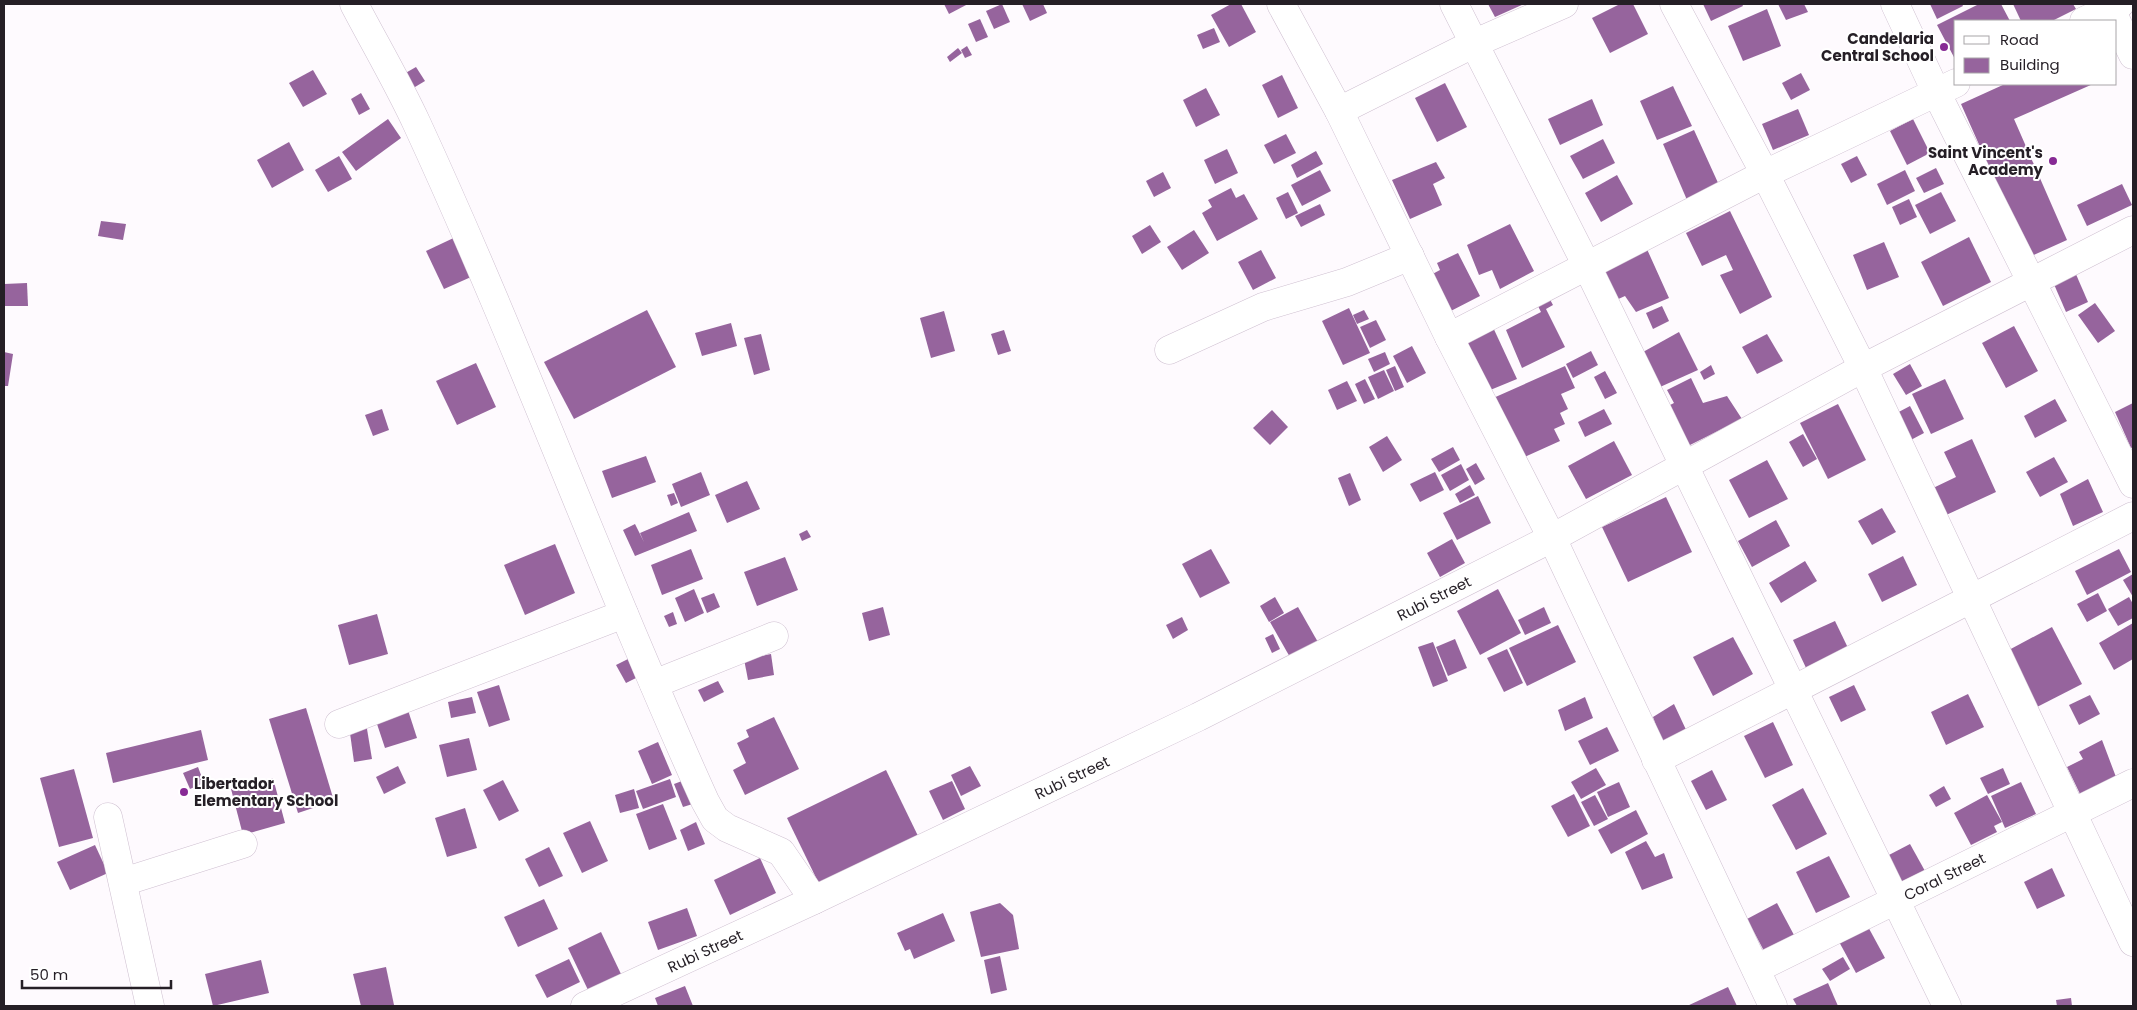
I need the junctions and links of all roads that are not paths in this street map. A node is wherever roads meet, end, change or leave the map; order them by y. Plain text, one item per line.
1 (354, 4) edge
2 (1281, 4) edge
3 (1454, 4) edge
4 (1564, 4) edge
5 (1674, 4) edge
6 (1895, 4) edge
7 (2113, 5) edge
8 (2086, 20) edge
9 (1475, 43) junction
10 (2133, 55) edge
11 (1946, 88) edge
12 (1340, 111) junction
13 (1765, 174) junction
14 (2133, 230) edge
15 (1410, 256) junction
16 (1586, 264) junction
17 (2032, 280) junction
18 (1449, 337) junction
19 (1169, 350) dead end
20 (1863, 368) junction
21 (1683, 467) junction
22 (2133, 484) edge
23 (2133, 516) edge
24 (1552, 538) junction
25 (1971, 597) junction
26 (624, 614) junction
27 (774, 636) dead end
28 (654, 684) junction
29 (1794, 691) junction
30 (339, 724) dead end
31 (1656, 760) junction
32 (2133, 783) edge
33 (2073, 812) junction
34 (108, 817) dead end
35 (243, 844) dead end
36 (122, 882) junction
37 (814, 900) junction
38 (1894, 901) junction
39 (2133, 942) edge
40 (1756, 969) junction
41 (150, 1006) edge
42 (585, 1006) edge
43 (1773, 1006) edge
44 (1947, 1006) edge

1 - 26 street
2 - 12 street
3 - 9 street
4 - 9 street
5 - 13 street
6 - 11 street
7 - 8 street
7 - 10 street
9 - 12 street
9 - 16 street
11 - 13 street
11 - 17 street
12 - 15 street
13 - 16 street
13 - 20 street
14 - 17 street, Rubi Street
15 - 18 street
15 - 19 street
16 - 18 street
16 - 21 street
17 - 20 street, Rubi Street
17 - 22 street
18 - 24 street
20 - 21 street, Rubi Street
20 - 25 street
21 - 24 street, Rubi Street
21 - 29 street
23 - 25 street
24 - 31 street
24 - 37 street, Rubi Street
25 - 29 street
25 - 33 street
26 - 28 street
26 - 30 street
27 - 28 street
28 - 37 street
29 - 31 street
29 - 38 street
31 - 40 street
32 - 33 street, Coral Street
33 - 38 street, Coral Street
33 - 39 street
34 - 36 street
35 - 36 street
36 - 41 street
37 - 42 street, Rubi Street
38 - 40 street, Coral Street
38 - 44 street
40 - 43 street

